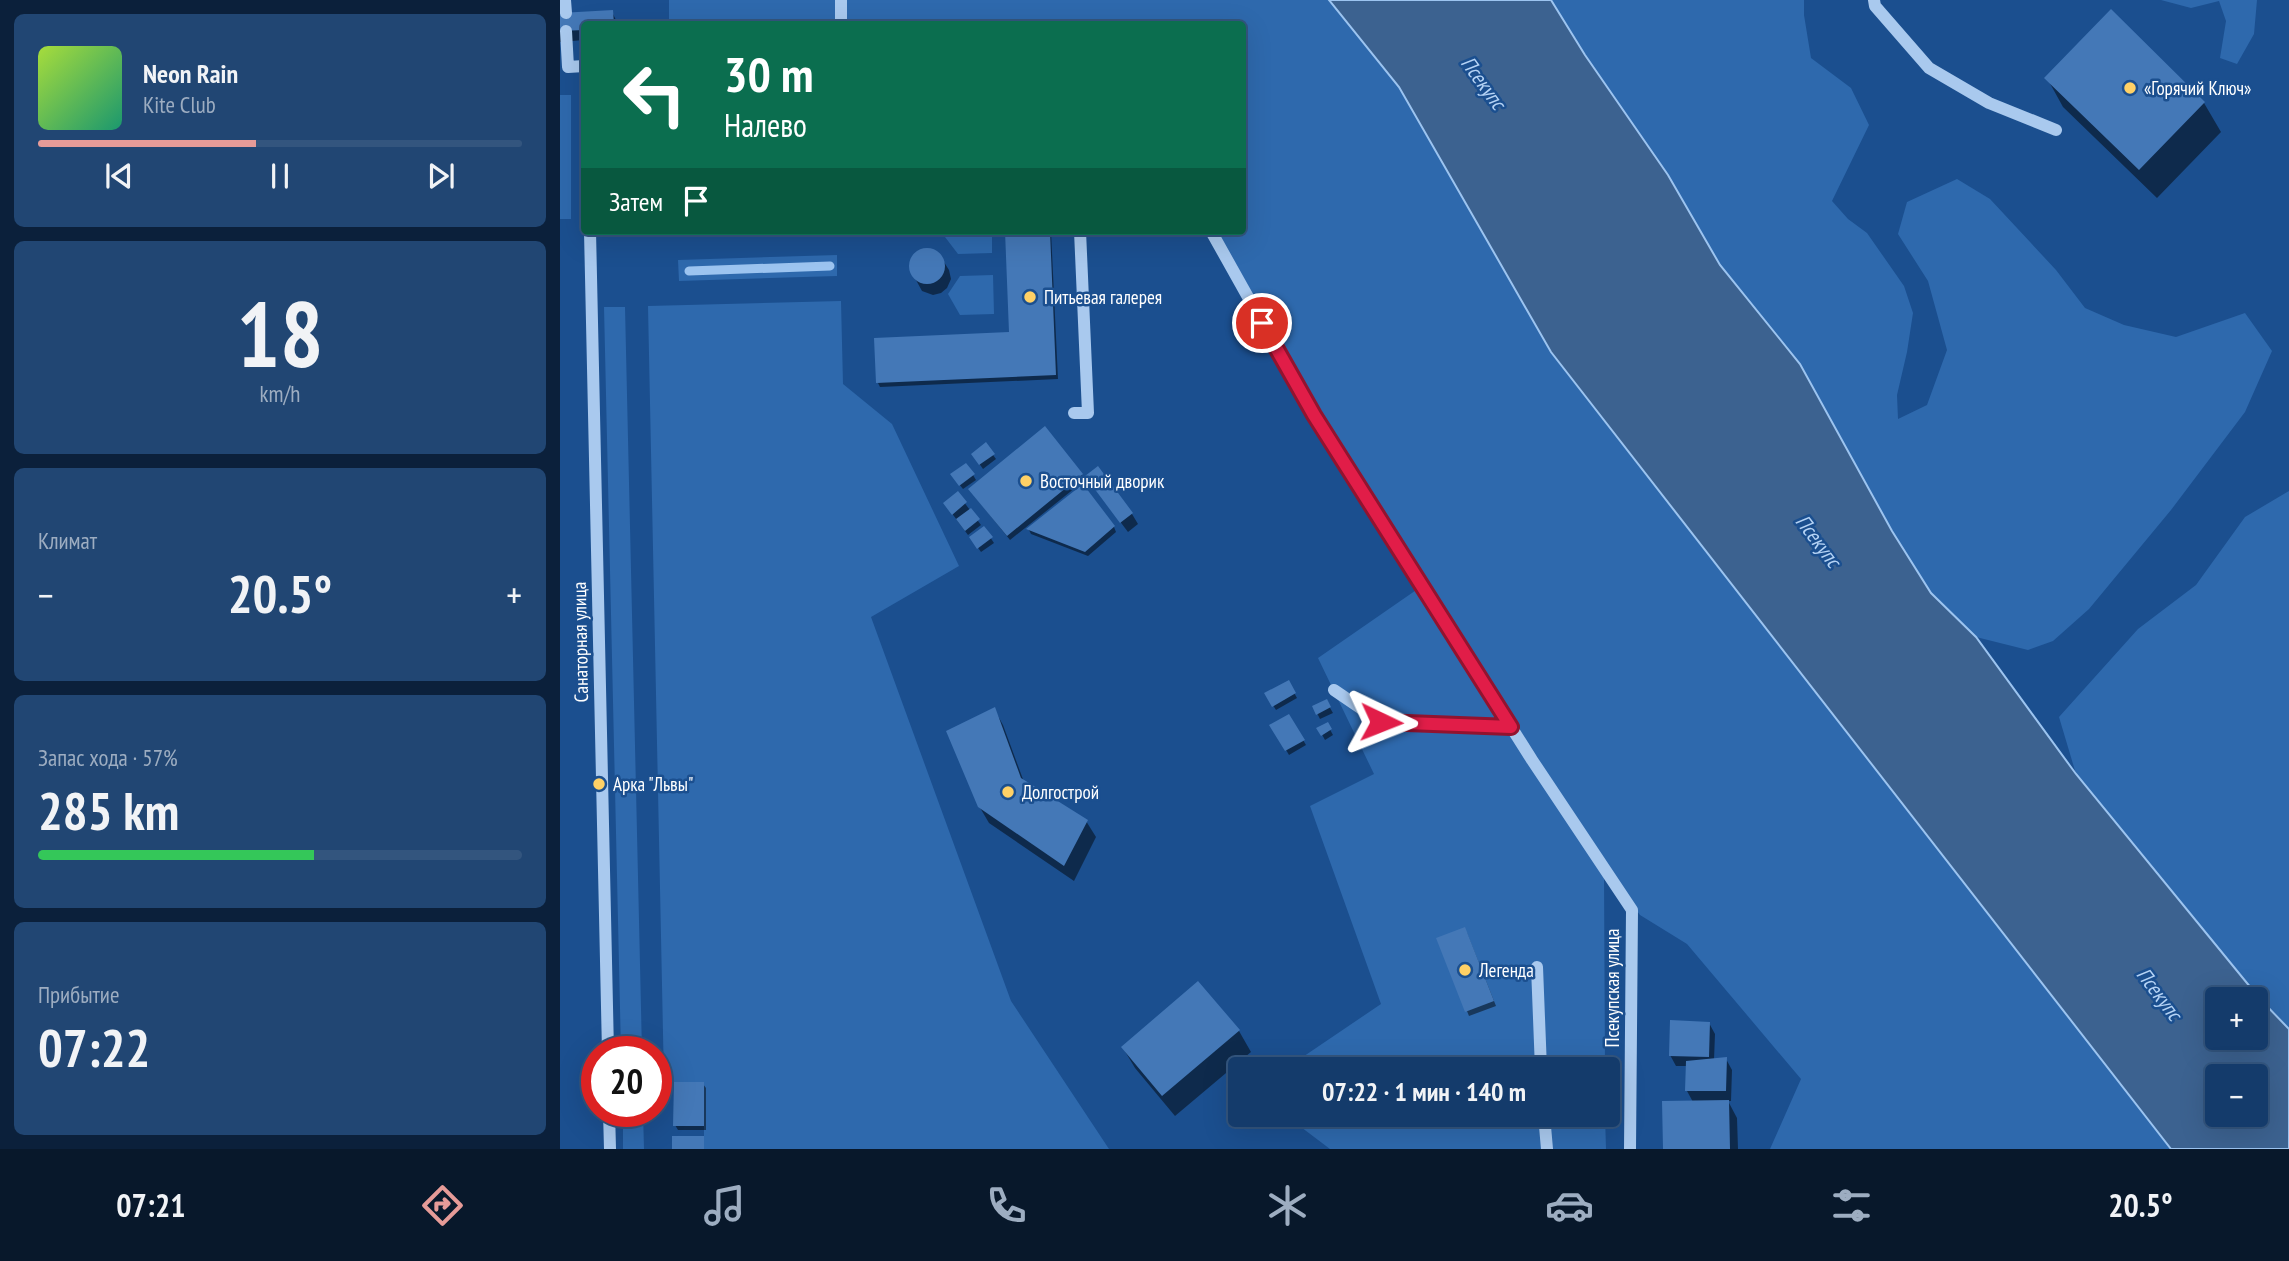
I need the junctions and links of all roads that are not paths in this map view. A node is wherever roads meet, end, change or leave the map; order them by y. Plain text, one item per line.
1 (841, 0) edge
2 (1874, 0) edge
3 (841, 21) edge
4 (566, 31) dead end
5 (581, 66) edge
6 (2056, 130) dead end
7 (590, 235) edge
8 (1080, 235) edge
9 (1212, 235) edge
10 (1074, 413) dead end
11 (1334, 690) dead end
12 (1511, 727) junction
13 (1537, 967) dead end
14 (608, 1036) edge
15 (1543, 1057) edge
16 (609, 1127) edge
17 (1545, 1127) edge
18 (610, 1149) edge
19 (1546, 1149) edge
20 (1630, 1149) edge

1 - 3 street
2 - 6 street
4 - 5 street
7 - 14 street, Санаторная улица
8 - 10 street
9 - 12 street
11 - 12 street
12 - 20 street, Псекупская улица
13 - 15 street
16 - 18 street
17 - 19 street

